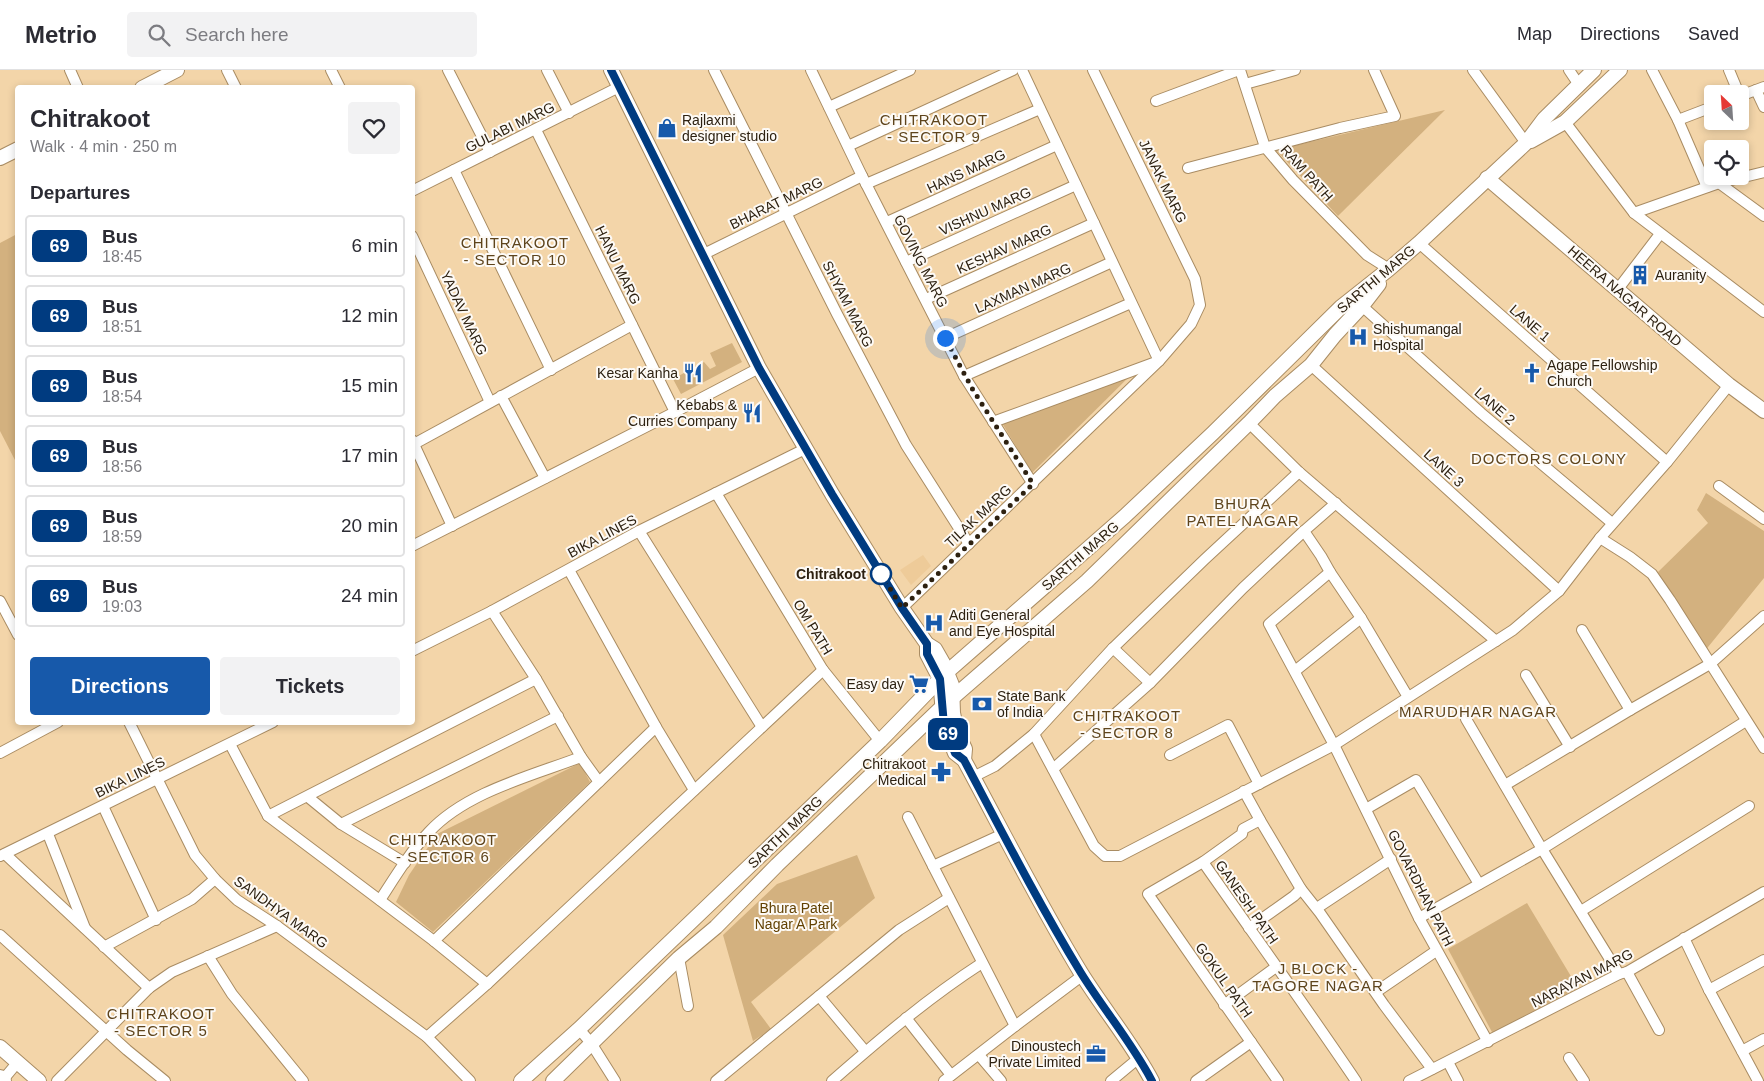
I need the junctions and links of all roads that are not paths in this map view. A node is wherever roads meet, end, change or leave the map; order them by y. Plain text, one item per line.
1 (70, 70) edge
2 (176, 70) edge
3 (226, 70) edge
4 (331, 70) edge
5 (448, 70) edge
6 (547, 70) edge
7 (611, 70) edge
8 (714, 70) edge
9 (811, 70) edge
10 (910, 70) edge
11 (1013, 70) edge
12 (1022, 70) edge
13 (1094, 70) edge
14 (1239, 70) edge
15 (1295, 70) edge
16 (1374, 70) edge
17 (1473, 70) edge
18 (1569, 70) edge
19 (1594, 70) edge
20 (1620, 70) edge
21 (1652, 70) edge
22 (1728, 70) edge
23 (1245, 84) junction
24 (77, 85) edge
25 (148, 85) edge
26 (234, 85) edge
27 (338, 85) edge
28 (1579, 85) junction
29 (1735, 85) edge
30 (619, 87) junction
31 (1760, 89) edge
32 (1156, 101) dead end
33 (829, 107) junction
34 (1764, 107) edge
35 (1040, 109) junction
36 (1704, 110) edge
37 (569, 113) junction
38 (1678, 120) junction
39 (1564, 122) junction
40 (536, 130) junction
41 (1526, 143) junction
42 (1057, 145) junction
43 (848, 146) junction
44 (1266, 147) junction
45 (15, 151) edge
46 (490, 152) junction
47 (0, 158) edge
48 (1188, 168) dead end
49 (454, 170) junction
50 (1764, 172) edge
51 (1749, 176) edge
52 (1487, 178) junction
53 (864, 180) junction
54 (1076, 185) junction
55 (1713, 185) edge
56 (1722, 185) edge
57 (1707, 187) junction
58 (415, 190) edge
59 (1634, 213) junction
60 (787, 214) junction
61 (1764, 216) edge
62 (887, 222) junction
63 (1094, 224) junction
64 (1660, 234) junction
65 (415, 242) edge
66 (1419, 243) junction
67 (702, 254) junction
68 (906, 262) junction
69 (1112, 262) junction
70 (1390, 269) junction
71 (1618, 289) junction
72 (926, 299) junction
73 (1131, 303) junction
74 (1200, 305) joint
75 (1362, 306) junction
76 (1764, 312) edge
77 (632, 325) junction
78 (945, 338) junction
79 (1296, 353) junction
80 (1159, 361) junction
81 (1311, 366) junction
82 (759, 368) junction
83 (550, 370) junction
84 (964, 376) junction
85 (1729, 385) junction
86 (501, 396) junction
87 (490, 402) junction
88 (1763, 408) edge
89 (675, 412) junction
90 (993, 422) junction
91 (1249, 423) junction
92 (415, 441) edge
93 (415, 446) edge
94 (805, 448) junction
95 (1667, 462) junction
96 (1299, 472) junction
97 (545, 478) junction
98 (1033, 484) junction
99 (1719, 486) dead end
100 (716, 493) junction
101 (1336, 503) junction
102 (1764, 519) edge
103 (1612, 524) junction
104 (452, 526) junction
105 (639, 531) junction
106 (1304, 532) junction
107 (1600, 538) junction
108 (415, 544) edge
109 (969, 544) junction
110 (1073, 562) junction
111 (569, 570) junction
112 (1330, 572) junction
113 (1086, 581) junction
114 (1559, 590) junction
115 (0, 602) edge
116 (902, 608) junction
117 (492, 611) junction
118 (1361, 618) junction
119 (1764, 618) edge
120 (15, 630) edge
121 (1582, 630) dead end
122 (1496, 641) junction
123 (1114, 648) junction
124 (415, 650) edge
125 (1710, 664) junction
126 (823, 670) junction
127 (1295, 671) junction
128 (944, 675) junction
129 (1526, 675) dead end
130 (536, 679) junction
131 (1150, 683) junction
132 (953, 697) junction
133 (1408, 697) junction
134 (942, 707) junction
135 (1630, 710) junction
136 (558, 716) junction
137 (1466, 719) dead end
138 (1746, 721) junction
139 (52, 725) edge
140 (130, 725) edge
141 (267, 725) edge
142 (656, 727) junction
143 (762, 727) junction
144 (1034, 734) junction
145 (880, 741) junction
146 (230, 744) junction
147 (1334, 745) junction
148 (1570, 747) junction
149 (1764, 748) edge
150 (0, 753) edge
151 (1170, 755) dead end
152 (581, 756) junction
153 (964, 760) junction
154 (1053, 769) junction
155 (973, 777) junction
156 (157, 779) junction
157 (599, 782) junction
158 (1259, 784) junction
159 (1506, 785) junction
160 (694, 790) junction
161 (1244, 791) junction
162 (308, 797) junction
163 (103, 806) junction
164 (1749, 806) dead end
165 (1366, 809) junction
166 (268, 816) junction
167 (908, 817) dead end
168 (1260, 820) junction
169 (341, 824) junction
170 (48, 834) junction
171 (1003, 834) junction
172 (1542, 849) junction
173 (3, 855) edge
174 (1391, 859) junction
175 (1203, 862) junction
176 (405, 863) junction
177 (933, 866) junction
178 (215, 880) junction
179 (1479, 884) junction
180 (1301, 889) junction
181 (1764, 892) edge
182 (950, 898) junction
183 (380, 900) junction
184 (1317, 908) junction
185 (1582, 911) junction
186 (1419, 918) junction
187 (156, 920) junction
188 (276, 926) junction
189 (1249, 928) junction
190 (86, 931) junction
191 (0, 935) edge
192 (1684, 938) junction
193 (434, 941) junction
194 (104, 947) junction
195 (1436, 951) junction
196 (208, 956) junction
197 (679, 958) junction
198 (1764, 960) edge
199 (982, 963) junction
200 (1276, 967) junction
201 (1623, 973) junction
202 (1083, 975) junction
203 (487, 984) junction
204 (149, 988) junction
205 (1709, 990) junction
206 (1376, 992) junction
207 (819, 996) junction
208 (1224, 1005) junction
209 (688, 1006) dead end
210 (906, 1018) junction
211 (1015, 1026) junction
212 (579, 1029) junction
213 (1659, 1030) dead end
214 (106, 1032) junction
215 (427, 1037) junction
216 (1764, 1039) edge
217 (591, 1042) junction
218 (1251, 1042) junction
219 (1488, 1042) junction
220 (0, 1047) edge
221 (865, 1051) junction
222 (1742, 1051) junction
223 (979, 1055) junction
224 (1140, 1057) junction
225 (1569, 1058) dead end
226 (18, 1062) junction
227 (1448, 1062) junction
228 (1432, 1069) junction
229 (948, 1078) edge
230 (1, 1080) edge
231 (39, 1081) edge
232 (57, 1081) edge
233 (165, 1081) edge
234 (302, 1081) edge
235 (470, 1081) edge
236 (521, 1081) edge
237 (553, 1081) edge
238 (614, 1081) edge
239 (716, 1081) edge
240 (832, 1081) edge
241 (1001, 1081) edge
242 (1111, 1081) edge
243 (1152, 1081) edge
244 (1196, 1081) edge
245 (1278, 1081) edge
246 (1356, 1081) edge
247 (1409, 1081) edge
248 (1458, 1081) edge
249 (1584, 1081) edge
250 (1758, 1081) edge

1 - 24 street
2 - 25 street
3 - 26 street
4 - 27 street
5 - 46 street
6 - 37 street
7 - 30 street
8 - 60 street, SHYAM MARG
9 - 33 street, GOVING MARG
10 - 33 street
11 - 43 street
12 - 35 street
13 - 74 street, JANAK MARG
14 - 23 street, RAM PATH
14 - 32 street
15 - 23 street
16 - 44 street
17 - 41 street
18 - 28 street
19 - 28 street, SARTHI MARG
20 - 39 street
21 - 38 street
22 - 29 street
23 - 44 street, RAM PATH
28 - 41 street, SARTHI MARG
30 - 37 street, GULABI MARG
30 - 67 street
31 - 34 street
33 - 43 street, GOVING MARG
35 - 42 street
35 - 53 street, BHARAT MARG
36 - 38 street
37 - 40 street, GULABI MARG
38 - 57 street
39 - 41 street
39 - 59 street
40 - 46 street, GULABI MARG
40 - 77 street, HANU MARG
41 - 52 street, SARTHI MARG
42 - 54 street
42 - 62 street, HANS MARG
43 - 53 street, GOVING MARG
44 - 48 street
44 - 70 street, RAM PATH
45 - 47 street
46 - 49 street, GULABI MARG
49 - 58 street, GULABI MARG
49 - 83 street
50 - 51 street
52 - 66 street, SARTHI MARG
52 - 71 street, HEERA NAGAR ROAD
53 - 60 street, BHARAT MARG
53 - 62 street, GOVING MARG
54 - 63 street
54 - 68 street, VISHNU MARG
55 - 57 street
56 - 61 street
57 - 59 street
59 - 64 street
60 - 67 street, BHARAT MARG
60 - 109 street, SHYAM MARG
62 - 68 street, GOVING MARG
63 - 69 street
63 - 72 street, KESHAV MARG
64 - 71 street
64 - 76 street
65 - 87 street, YADAV MARG
66 - 70 street, SARTHI MARG
66 - 95 street, LANE 1
67 - 82 street
68 - 72 street, GOVING MARG
69 - 73 street
69 - 78 street, LAXMAN MARG
70 - 75 street, SARTHI MARG
70 - 79 street, SARTHI MARG
71 - 85 street, HEERA NAGAR ROAD
72 - 78 street, GOVING MARG
73 - 80 street
73 - 84 street
74 - 80 street, TILAK MARG
75 - 81 street, SARTHI MARG
75 - 103 street, LANE 2
77 - 83 street
77 - 89 street, HANU MARG
78 - 84 street, GOVING MARG
79 - 81 street
79 - 110 street, SARTHI MARG
80 - 90 street
80 - 98 street, TILAK MARG
81 - 91 street, SARTHI MARG
81 - 114 street, LANE 3
82 - 89 street
82 - 94 street
83 - 86 street
84 - 90 street, GOVING MARG
85 - 88 street, HEERA NAGAR ROAD
85 - 95 street
86 - 87 street
86 - 97 street
87 - 92 street
89 - 97 street
90 - 98 street, GOVING MARG
91 - 96 street
91 - 113 street, SARTHI MARG
93 - 104 street
94 - 100 street, BIKA LINES
94 - 116 street
95 - 103 street
96 - 101 street
96 - 123 street
97 - 104 street
98 - 109 street, TILAK MARG
99 - 102 street
100 - 105 street, BIKA LINES
100 - 126 street, OM PATH
101 - 106 street
101 - 122 street
103 - 107 street
104 - 108 street
105 - 111 street, BIKA LINES
105 - 143 street
106 - 112 street
106 - 131 street
107 - 114 street
107 - 125 street
109 - 116 street, TILAK MARG
110 - 113 street
110 - 128 street, SARTHI MARG
111 - 117 street, BIKA LINES
111 - 142 street
112 - 118 street
112 - 127 street, GOVARDHAN PATH
113 - 132 street, SARTHI MARG
114 - 122 street
115 - 120 street
116 - 128 street
117 - 124 street, BIKA LINES
117 - 130 street
118 - 127 street
118 - 133 street
119 - 125 street
121 - 135 street
122 - 133 street
123 - 131 street
123 - 144 street
125 - 135 street
125 - 138 street
126 - 143 street
126 - 145 street, OM PATH
127 - 147 street, GOVARDHAN PATH
128 - 132 street
128 - 134 street
128 - 145 street, SARTHI MARG
129 - 148 street
130 - 136 street
130 - 162 street
131 - 154 street
132 - 134 street, SARTHI MARG
132 - 153 street
133 - 147 street
134 - 153 street
134 - 197 street, SARTHI MARG
135 - 148 street
136 - 152 street
136 - 169 street
137 - 159 street
138 - 149 street
138 - 172 street
139 - 150 street
140 - 156 street, SANDHYA MARG
141 - 146 street, BIKA LINES
142 - 157 street
142 - 160 street
143 - 160 street
144 - 154 street
144 - 155 street
145 - 212 street, SARTHI MARG
146 - 156 street, BIKA LINES
146 - 166 street
147 - 158 street
147 - 165 street, GOVARDHAN PATH
148 - 159 street
151 - 158 street
152 - 157 street
152 - 176 street
153 - 155 street
154 - 161 street
155 - 171 street
156 - 163 street, BIKA LINES
156 - 178 street, SANDHYA MARG
157 - 193 street
158 - 161 street
159 - 172 street
160 - 203 street
161 - 168 street
162 - 166 street
162 - 169 street
163 - 170 street, BIKA LINES
163 - 187 street
164 - 185 street
165 - 174 street, GOVARDHAN PATH
165 - 179 street
166 - 183 street
167 - 177 street
168 - 175 street
168 - 180 street
169 - 176 street
170 - 173 street, BIKA LINES
170 - 190 street
171 - 177 street
171 - 202 street
172 - 179 street
172 - 185 street
173 - 190 street
174 - 184 street
174 - 186 street, GOVARDHAN PATH
175 - 189 street, GANESH PATH
175 - 208 street, GOKUL PATH
176 - 183 street
177 - 182 street
178 - 187 street
178 - 188 street, SANDHYA MARG
179 - 186 street
180 - 184 street
180 - 189 street
181 - 192 street, NARAYAN MARG
182 - 199 street
182 - 207 street
183 - 193 street
184 - 206 street
185 - 201 street
186 - 195 street, GOVARDHAN PATH
187 - 194 street
188 - 196 street
188 - 215 street, SANDHYA MARG
189 - 200 street, GANESH PATH
190 - 194 street
191 - 214 street
192 - 201 street, NARAYAN MARG
192 - 205 street
193 - 203 street
194 - 204 street
195 - 206 street
195 - 219 street, GOVARDHAN PATH
196 - 204 street
196 - 234 street
197 - 209 street
197 - 217 street, SARTHI MARG
198 - 205 street
199 - 210 street
199 - 211 street
200 - 208 street
200 - 246 street, GANESH PATH
201 - 213 street
201 - 219 street, NARAYAN MARG
202 - 211 street
202 - 224 street
203 - 215 street
204 - 214 street
205 - 222 street
206 - 228 street
207 - 221 street
207 - 239 street
208 - 218 street, GOKUL PATH
210 - 221 street
210 - 229 street
211 - 223 street
212 - 217 street
212 - 236 street, SARTHI MARG
214 - 232 street
214 - 233 street
215 - 235 street, SANDHYA MARG
216 - 222 street
217 - 237 street, SARTHI MARG
217 - 238 street
218 - 244 street
218 - 245 street, GOKUL PATH
219 - 227 street, NARAYAN MARG
220 - 226 street
221 - 240 street
222 - 250 street
223 - 229 street
223 - 241 street
224 - 242 street
224 - 243 street
225 - 249 street
226 - 230 street
226 - 231 street
227 - 228 street, NARAYAN MARG
227 - 248 street
228 - 247 street, NARAYAN MARG

